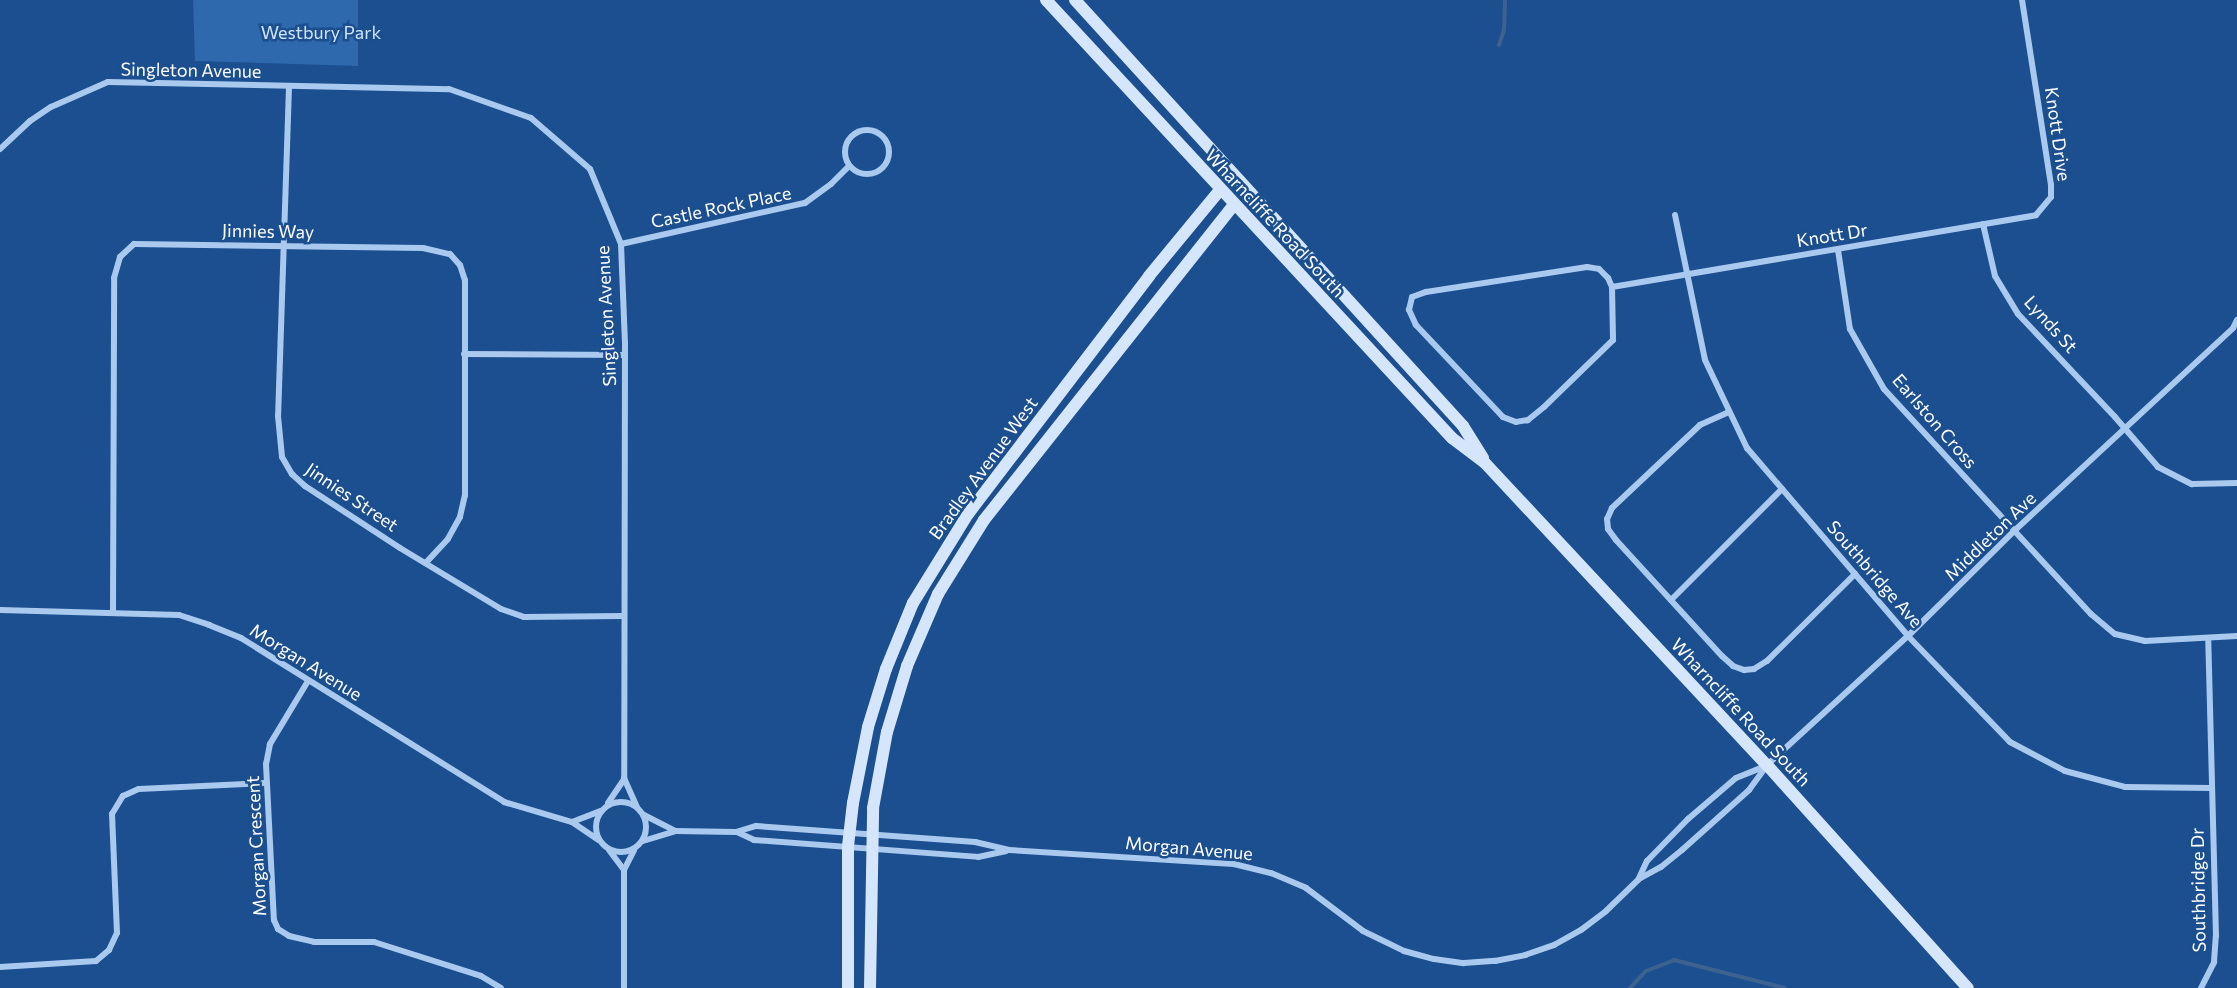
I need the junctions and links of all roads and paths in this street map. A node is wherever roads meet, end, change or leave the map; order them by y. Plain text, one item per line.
1 (1046, 0) edge
2 (1075, 0) edge
3 (2022, 0) edge
4 (289, 87) junction
5 (0, 149) edge
6 (849, 166) junction
7 (1220, 190) junction
8 (1234, 204) junction
9 (1675, 215) dead end
10 (1983, 224) junction
11 (621, 244) junction
12 (284, 246) junction
13 (1838, 250) junction
14 (1685, 274) junction
15 (1612, 287) junction
16 (2237, 320) edge
17 (2235, 328) edge
18 (464, 354) junction
19 (625, 355) junction
20 (1729, 412) junction
21 (2125, 428) junction
22 (1485, 463) junction
23 (2237, 483) edge
24 (1782, 489) junction
25 (2013, 532) junction
26 (426, 563) junction
27 (1855, 574) junction
28 (1671, 600) junction
29 (0, 610) edge
30 (113, 613) junction
31 (623, 616) junction
32 (1908, 636) junction
33 (2237, 636) edge
34 (2208, 638) junction
35 (308, 681) junction
36 (1767, 765) junction
37 (624, 778) junction
38 (266, 783) junction
39 (2211, 788) junction
40 (637, 807) junction
41 (604, 808) junction
42 (643, 814) junction
43 (572, 822) junction
44 (675, 831) junction
45 (736, 832) junction
46 (849, 832) junction
47 (872, 834) junction
48 (599, 840) junction
49 (643, 841) junction
50 (848, 846) junction
51 (635, 848) junction
52 (871, 848) junction
53 (609, 849) junction
54 (1009, 850) junction
55 (624, 870) junction
56 (1639, 879) junction
57 (0, 967) edge
58 (501, 988) edge
59 (624, 988) edge
60 (848, 988) edge
61 (870, 988) edge
62 (1968, 988) edge
63 (2201, 988) edge

1 - 7 main road, Wharncliffe Road South
2 - 22 main road, Wharncliffe Road South
3 - 10 street, Knott Drive
4 - 5 street, Singleton Avenue
4 - 11 street, Singleton Avenue
4 - 12 street, Jinnies Street
6 - 6 street
6 - 11 street, Castle Rock Place
7 - 8 main road, Wharncliffe Road South
7 - 46 main road, Bradley Avenue West
8 - 22 main road, Wharncliffe Road South
8 - 47 main road, Bradley Avenue West
9 - 14 street, Southbridge Ave
10 - 13 street, Knott Dr
10 - 21 street, Lynds St
11 - 19 street, Singleton Avenue
12 - 18 street, Jinnies Way
12 - 26 street, Jinnies Street
12 - 30 street, Jinnies Way
13 - 14 street, Knott Dr
13 - 25 street, Earlston Cross
14 - 15 street, Knott Dr
14 - 20 street, Southbridge Ave
15 - 15 street
16 - 17 street
17 - 21 street, Middleton Ave
18 - 19 street
18 - 26 street, Jinnies Way
19 - 31 street, Singleton Avenue
20 - 24 street, Southbridge Ave
20 - 28 street
21 - 23 street, Lynds St
21 - 25 street, Middleton Ave
22 - 36 main road, Wharncliffe Road South
24 - 27 street, Southbridge Ave
24 - 28 street
25 - 32 street, Middleton Ave
25 - 34 street, Earlston Cross
26 - 31 street, Jinnies Street
27 - 28 street
27 - 32 street, Southbridge Ave
29 - 30 street, Morgan Avenue
30 - 35 street, Morgan Avenue
31 - 37 street, Singleton Avenue
32 - 36 street, Middleton Ave
32 - 39 street, Southbridge Ave
33 - 34 street, Earlston Cross
34 - 39 street, Southbridge Dr
35 - 38 street, Morgan Crescent
35 - 43 street, Morgan Avenue
36 - 56 street, Morgan Avenue
36 - 56 street, Morgan Avenue
36 - 62 main road, Wharncliffe Road South
37 - 40 street, Singleton Avenue
37 - 41 street
38 - 57 street
38 - 58 street, Morgan Crescent
39 - 63 street, Southbridge Dr
40 - 41 street
40 - 42 street
41 - 43 street
41 - 48 street
42 - 44 street, Morgan Avenue
42 - 49 street
43 - 48 street, Morgan Avenue
44 - 45 street, Morgan Avenue
44 - 49 street, Morgan Avenue
45 - 46 street, Morgan Avenue
45 - 50 street, Morgan Avenue
46 - 47 street, Morgan Avenue
46 - 50 main road, Bradley Avenue West
47 - 52 main road, Bradley Avenue West
47 - 54 street, Morgan Avenue
48 - 53 street
49 - 51 street
50 - 52 street, Morgan Avenue
50 - 60 main road, Bradley Avenue West
51 - 53 street
51 - 55 street
52 - 54 street, Morgan Avenue
52 - 61 main road, Bradley Avenue West
53 - 55 street
54 - 56 street, Morgan Avenue
55 - 59 street

